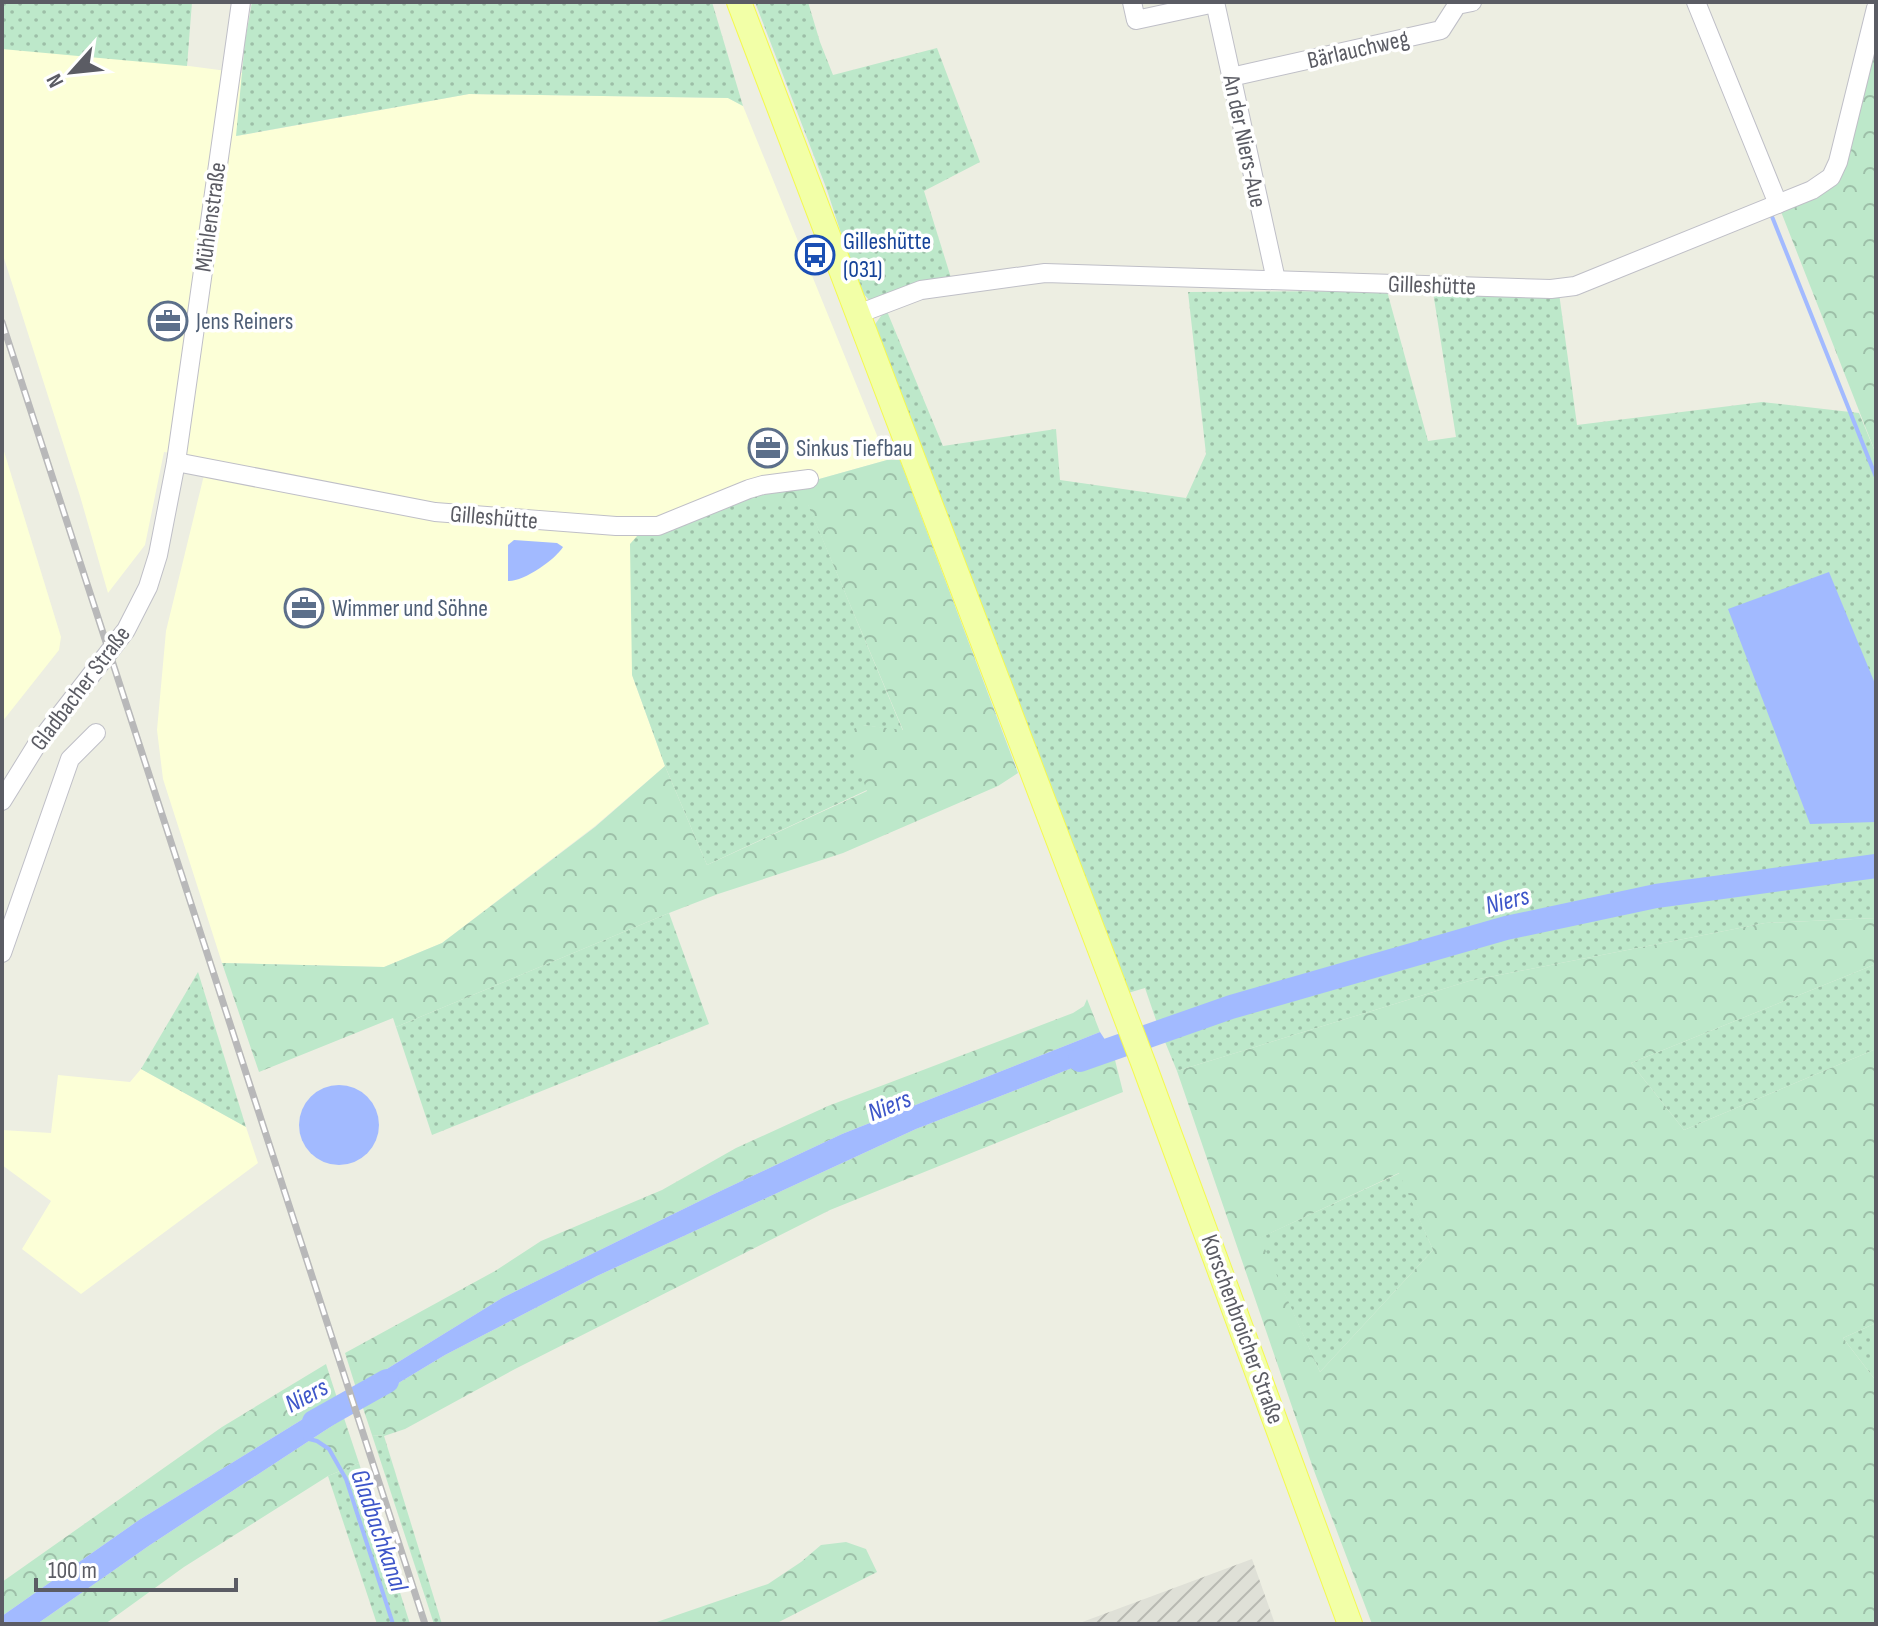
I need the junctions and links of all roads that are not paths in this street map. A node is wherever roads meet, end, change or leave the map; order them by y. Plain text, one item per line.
1 (241, 2) edge
2 (739, 2) edge
3 (1132, 2) edge
4 (1215, 2) edge
5 (1472, 2) edge
6 (1696, 2) edge
7 (1876, 8) edge
8 (1231, 77) junction
9 (1778, 204) junction
10 (1276, 280) junction
11 (858, 314) junction
12 (176, 462) junction
13 (809, 479) dead end
14 (133, 616) joint
15 (96, 733) dead end
16 (2, 801) edge
17 (2, 953) edge
18 (1350, 1624) edge

1 - 12 street, Mühlenstraße
2 - 11 main road, Korschenbroicher Straße
3 - 4 street
4 - 8 street, An der Niers-Aue
5 - 8 street, Bärlauchweg
6 - 9 street
7 - 9 street, Gilleshütte
8 - 10 street, An der Niers-Aue
9 - 10 street, Gilleshütte
10 - 11 street, Gilleshütte
11 - 18 main road, Korschenbroicher Straße
12 - 13 street, Gilleshütte
12 - 14 street, Mühlenstraße
14 - 16 street, Gladbacher Straße
15 - 17 street, Gladbacher Straße

